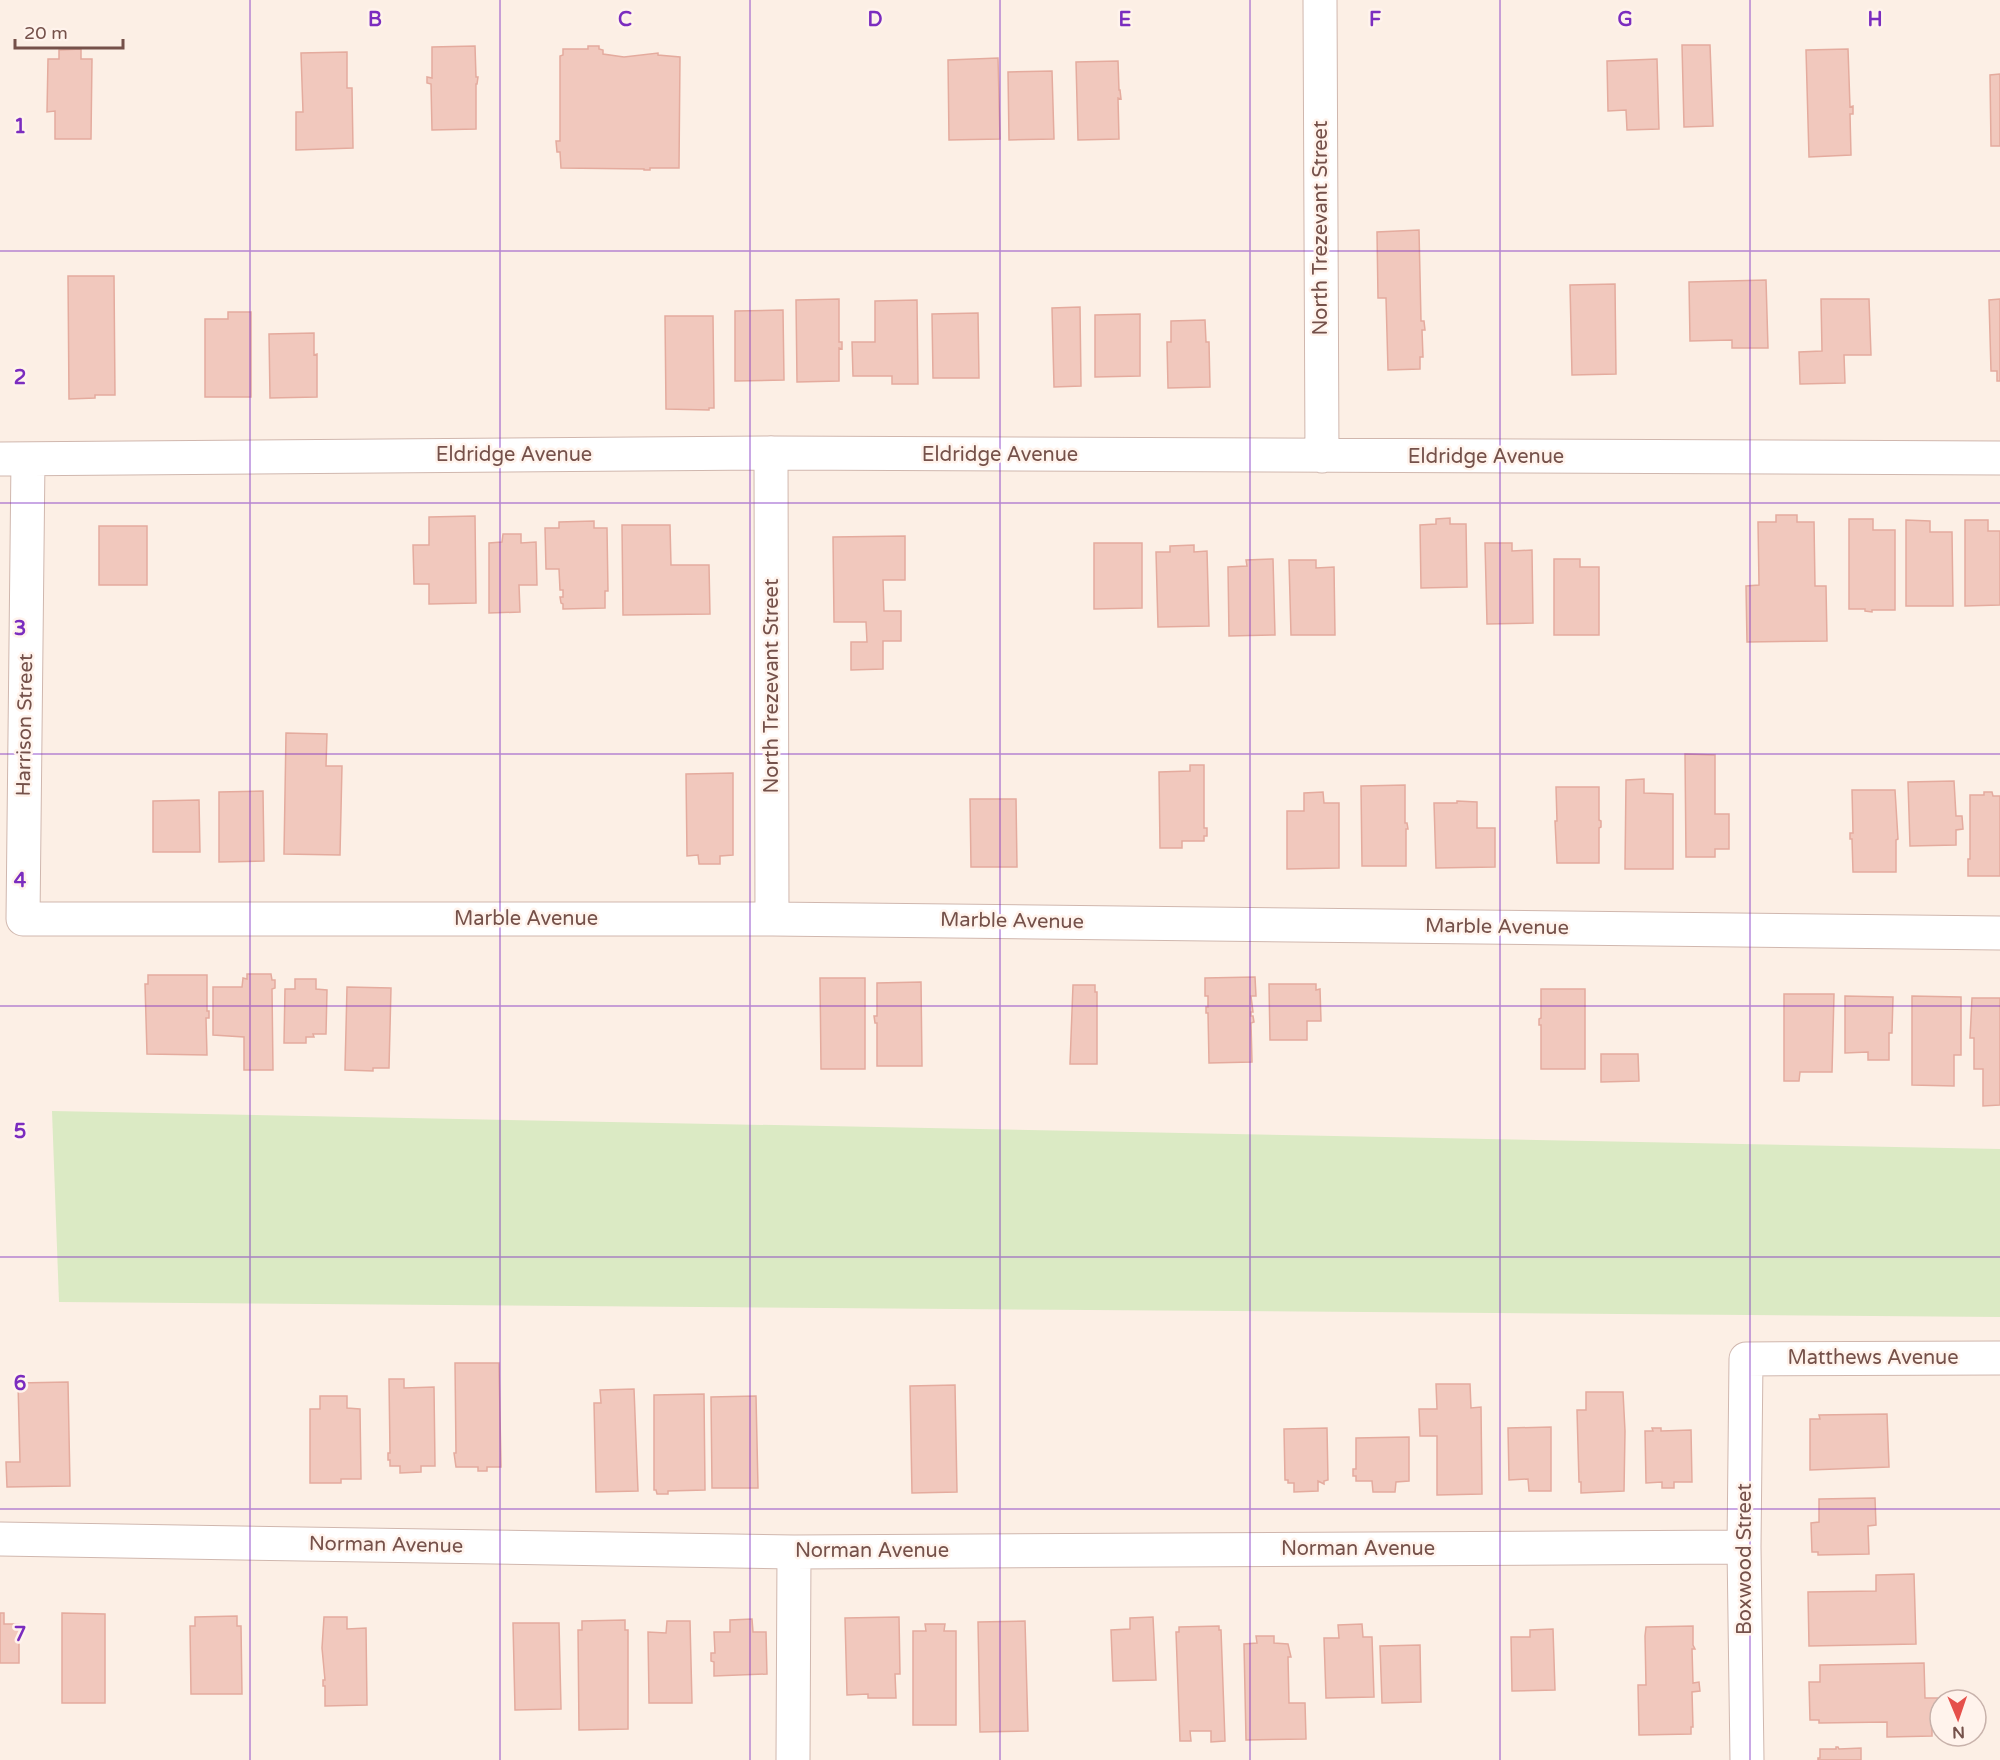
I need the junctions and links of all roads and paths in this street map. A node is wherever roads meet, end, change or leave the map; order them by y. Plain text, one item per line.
1 (1320, 0) edge
2 (771, 453) junction
3 (1322, 456) junction
4 (2000, 458) edge
5 (14, 459) edge
6 (23, 919) joint
7 (772, 919) junction
8 (2000, 933) edge
9 (2000, 1358) edge
10 (1746, 1359) joint
11 (0, 1539) edge
12 (1744, 1547) junction
13 (794, 1552) junction
14 (794, 1760) edge
15 (1747, 1760) edge

1 - 3 street, North Trezevant Street
2 - 3 street, Eldridge Avenue
2 - 5 street, Eldridge Avenue
2 - 7 street, North Trezevant Street
3 - 4 street, Eldridge Avenue
5 - 6 street, Harrison Street
6 - 7 street, Marble Avenue
7 - 8 street, Marble Avenue
9 - 10 street, Matthews Avenue
10 - 12 street, Boxwood Street
11 - 13 street, Norman Avenue
12 - 13 street, Norman Avenue
12 - 15 street, Boxwood Street
13 - 14 street

